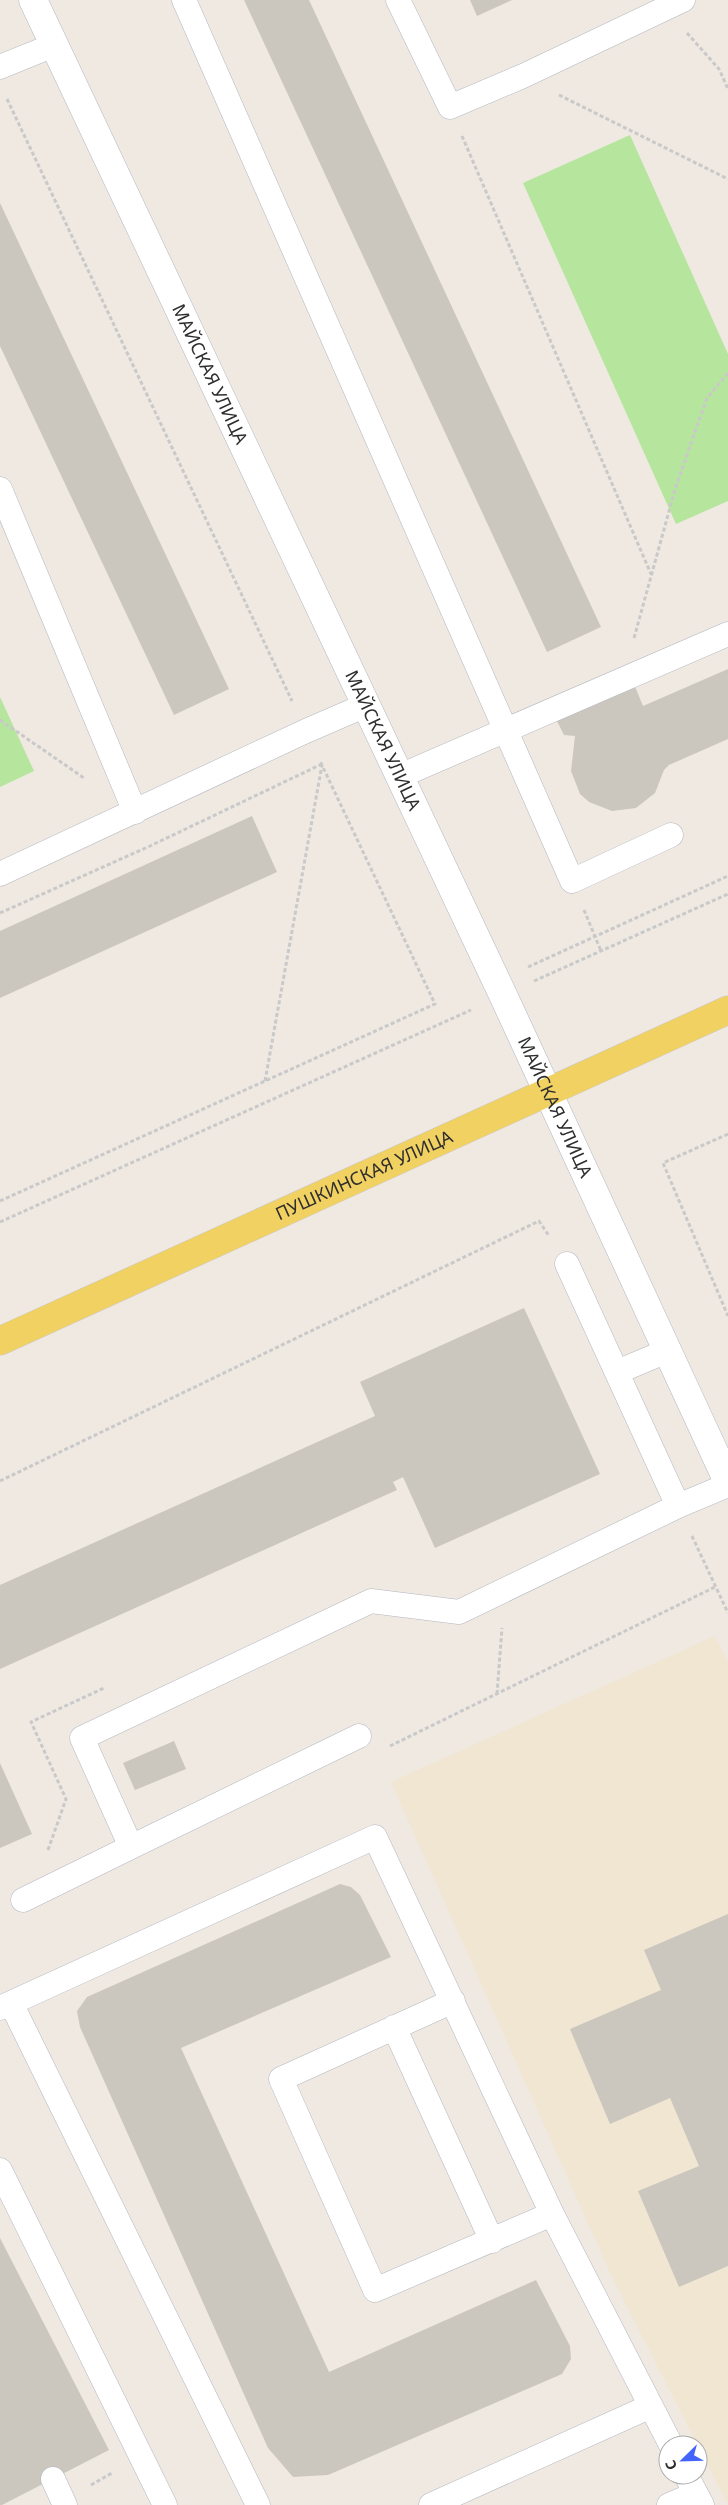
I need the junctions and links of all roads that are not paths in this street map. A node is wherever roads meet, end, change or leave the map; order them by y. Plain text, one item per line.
1 (33, 0) edge
2 (184, 0) edge
3 (398, 0) edge
4 (674, 4) edge
5 (54, 45) junction
6 (0, 66) edge
7 (0, 489) edge
8 (728, 634) edge
9 (366, 705) junction
10 (505, 732) junction
11 (400, 776) junction
12 (135, 812) junction
13 (671, 835) dead end
14 (0, 874) edge
15 (728, 1010) edge
16 (549, 1092) junction
17 (567, 1264) dead end
18 (0, 1341) edge
19 (668, 1352) junction
20 (617, 1372) junction
21 (728, 1484) edge
22 (678, 1506) junction
23 (360, 1736) road end
24 (131, 1847) junction
25 (23, 1900) dead end
26 (452, 2000) junction
27 (5, 2005) edge
28 (394, 2027) junction
29 (0, 2170) edge
30 (552, 2214) junction
31 (492, 2241) junction
32 (651, 2406) junction
33 (666, 2435) edge
34 (52, 2479) dead end
35 (694, 2491) edge
36 (64, 2503) edge
37 (166, 2505) edge
38 (258, 2505) edge
39 (431, 2505) edge
40 (669, 2505) edge

1 - 5 street, МАЙСКАЯ УЛИЦА
2 - 10 lane
3 - 4 lane
5 - 6 lane
5 - 9 street, МАЙСКАЯ УЛИЦА
7 - 12 lane
8 - 10 lane
9 - 11 street, МАЙСКАЯ УЛИЦА
9 - 12 lane
10 - 11 lane
10 - 13 lane
11 - 16 street, МАЙСКАЯ УЛИЦА
12 - 14 lane
15 - 16 main road, ПУШКИНСКАЯ УЛИЦА
16 - 18 main road, ПУШКИНСКАЯ УЛИЦА
16 - 19 street, МАЙСКАЯ УЛИЦА
17 - 20 lane
19 - 20 lane
19 - 21 street, МАЙСКАЯ УЛИЦА
20 - 22 lane
21 - 22 lane
22 - 24 lane
23 - 24 lane
24 - 25 lane
26 - 27 lane
26 - 28 lane
26 - 30 lane
27 - 38 lane
28 - 31 lane
28 - 31 lane
29 - 37 lane
30 - 31 lane
30 - 32 lane
32 - 33 lane
32 - 39 lane
34 - 36 lane
35 - 40 lane

